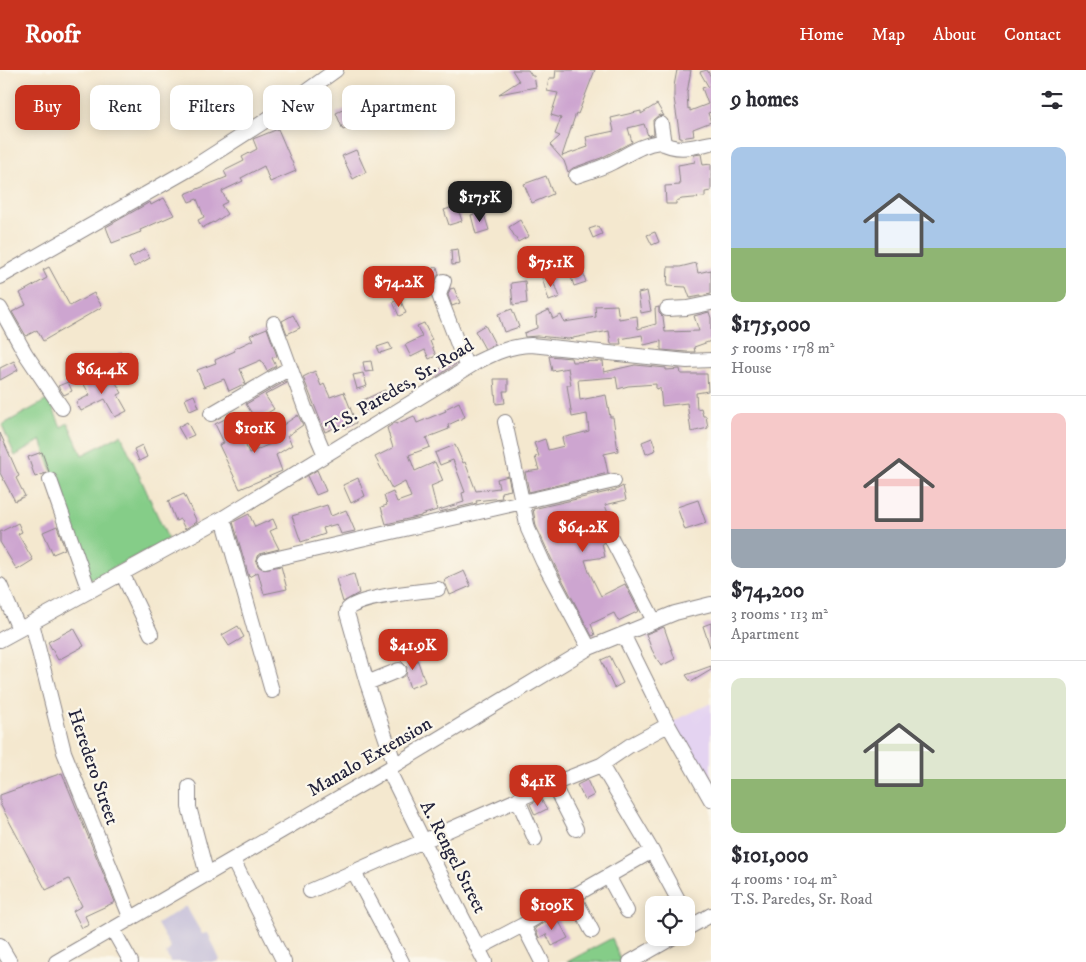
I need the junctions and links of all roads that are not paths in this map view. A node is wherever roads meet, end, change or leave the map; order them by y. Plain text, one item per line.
1 (336, 70) edge
2 (661, 124) dead end
3 (711, 143) edge
4 (664, 144) junction
5 (576, 176) dead end
6 (0, 277) edge
7 (444, 281) dead end
8 (711, 303) edge
9 (0, 308) edge
10 (667, 309) dead end
11 (274, 323) dead end
12 (711, 360) edge
13 (290, 368) junction
14 (467, 368) junction
15 (62, 408) dead end
16 (211, 414) dead end
17 (505, 422) dead end
18 (325, 455) junction
19 (50, 480) dead end
20 (614, 481) dead end
21 (523, 501) junction
22 (222, 518) junction
23 (606, 528) dead end
24 (265, 561) dead end
25 (122, 573) junction
26 (0, 584) edge
27 (438, 589) dead end
28 (89, 591) junction
29 (711, 604) edge
30 (654, 621) junction
31 (32, 623) junction
32 (19, 630) junction
33 (151, 634) dead end
34 (623, 634) junction
35 (0, 640) edge
36 (589, 648) junction
37 (399, 670) dead end
38 (368, 683) junction
39 (272, 691) dead end
40 (668, 725) junction
41 (601, 765) junction
42 (392, 767) junction
43 (553, 784) junction
44 (189, 787) dead end
45 (518, 800) junction
46 (711, 800) edge
47 (576, 829) dead end
48 (535, 839) dead end
49 (424, 842) junction
50 (652, 850) junction
51 (233, 860) junction
52 (354, 872) junction
53 (207, 875) junction
54 (608, 876) junction
55 (310, 891) dead end
56 (573, 895) junction
57 (676, 896) edge
58 (627, 911) dead end
59 (711, 915) edge
60 (131, 919) junction
61 (695, 921) edge
62 (523, 925) junction
63 (113, 930) junction
64 (592, 931) dead end
65 (0, 945) edge
66 (658, 946) edge
67 (479, 948) junction
68 (10, 962) edge
69 (56, 962) edge
70 (131, 962) edge
71 (284, 962) edge
72 (402, 962) edge
73 (485, 962) edge
74 (542, 962) edge
75 (630, 962) edge

1 - 6 street
2 - 4 street
3 - 4 street
4 - 5 street
7 - 14 street
8 - 10 street
9 - 15 street
11 - 13 street
12 - 14 street, T.S. Paredes, Sr. Road
13 - 16 street
13 - 18 street
14 - 18 street, T.S. Paredes, Sr. Road
17 - 21 street
18 - 22 street, T.S. Paredes, Sr. Road
19 - 28 street
20 - 21 street
21 - 24 street
21 - 36 street
22 - 25 street, T.S. Paredes, Sr. Road
22 - 39 street
23 - 30 street
25 - 28 street, T.S. Paredes, Sr. Road
25 - 33 street
26 - 32 street
27 - 38 street, A. Rengel Street
28 - 31 street, T.S. Paredes, Sr. Road
29 - 30 street, Manalo Extension
30 - 34 street, Manalo Extension
31 - 32 street, T.S. Paredes, Sr. Road
31 - 60 street, Heredero Street
32 - 35 street, T.S. Paredes, Sr. Road
34 - 36 street, Manalo Extension
34 - 40 street
36 - 42 street, Manalo Extension
37 - 38 street
38 - 42 street, A. Rengel Street
40 - 41 street
40 - 46 street
41 - 43 street
41 - 50 street
42 - 49 street, A. Rengel Street
42 - 51 street, Manalo Extension
43 - 45 street
43 - 47 street
44 - 53 street
45 - 48 street
45 - 49 street
49 - 52 street
49 - 67 street, A. Rengel Street
50 - 54 street
50 - 57 street
51 - 53 street, Manalo Extension
51 - 71 street
52 - 55 street
52 - 72 street
53 - 60 street, Manalo Extension
54 - 56 street
54 - 58 street
56 - 62 street
56 - 64 street
59 - 61 street
60 - 63 street, Manalo Extension
62 - 67 street
62 - 74 street
63 - 69 street, Manalo Extension
63 - 70 street
65 - 68 street
66 - 75 street
67 - 73 street, A. Rengel Street

